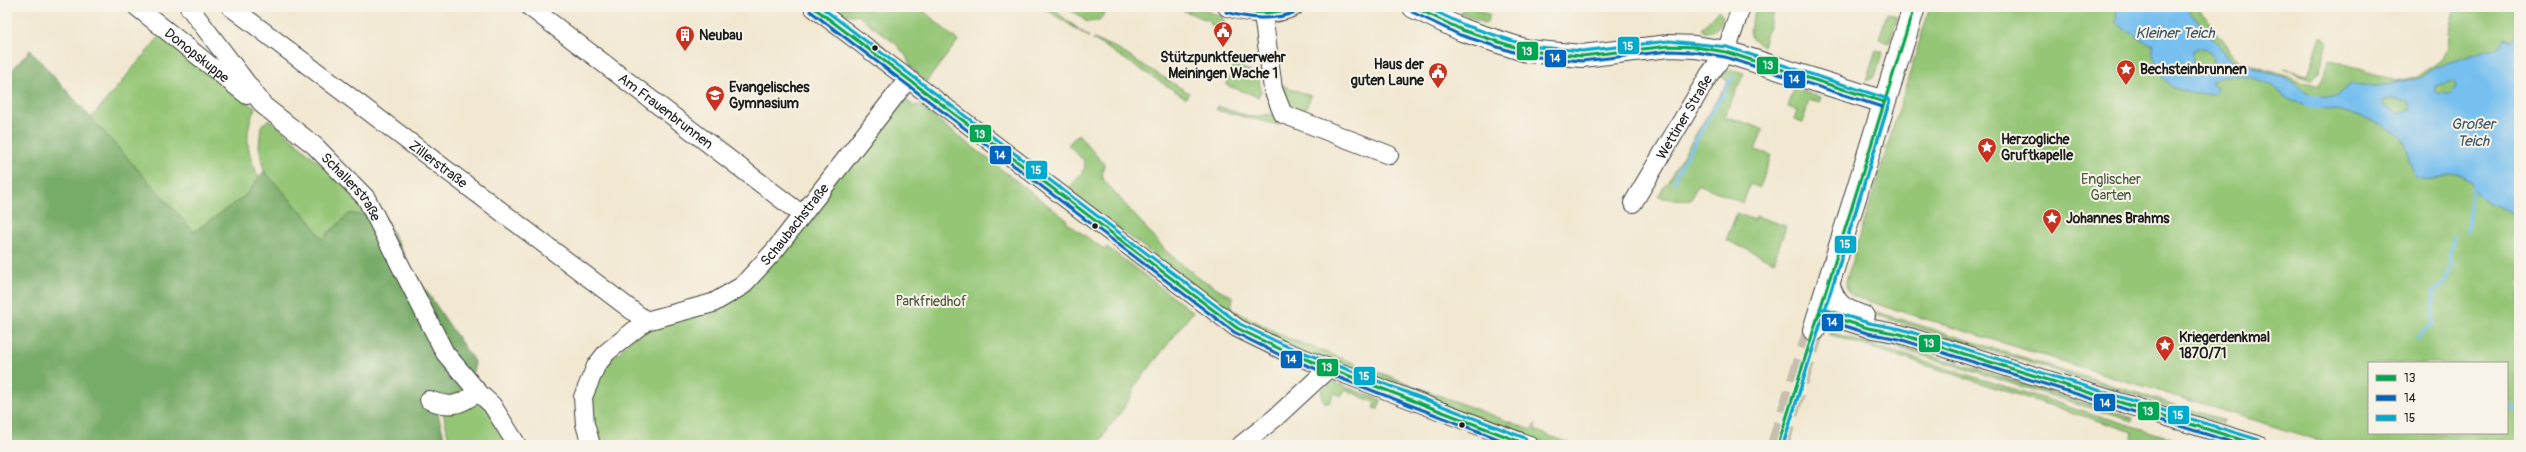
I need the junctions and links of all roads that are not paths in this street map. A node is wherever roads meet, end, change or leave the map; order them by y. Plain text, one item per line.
1 (137, 7) edge
2 (189, 7) edge
3 (230, 7) edge
4 (530, 7) edge
5 (813, 7) edge
6 (1227, 7) edge
7 (1294, 7) edge
8 (1414, 7) edge
9 (1741, 7) edge
10 (1914, 7) edge
11 (1263, 14) junction
12 (1726, 52) junction
13 (908, 79) junction
14 (259, 100) junction
15 (1884, 102) junction
16 (1389, 155) dead end
17 (1633, 204) dead end
18 (801, 214) junction
19 (1829, 281) junction
20 (646, 321) junction
21 (1816, 321) joint
22 (1900, 334) junction
23 (1329, 368) junction
24 (478, 392) junction
25 (429, 400) dead end
26 (1525, 444) edge
27 (517, 445) edge
28 (591, 445) edge
29 (1241, 445) edge
30 (2258, 445) edge

1 - 14 street, Donopskuppe
2 - 14 street, Schallerstraße
3 - 20 street, Zillerstraße
4 - 18 street, Am Frauenbrunnen
5 - 13 street
6 - 11 street
7 - 11 street
8 - 12 main road
9 - 12 street, Wettiner Straße
10 - 15 main road
11 - 16 street
12 - 15 main road
12 - 17 street, Wettiner Straße
13 - 18 street, Schaubachstraße
13 - 23 street
14 - 24 street, Schallerstraße
15 - 19 main road
18 - 20 street, Schaubachstraße
19 - 21 main road
19 - 22 street
20 - 28 street
21 - 22 street
22 - 30 street
23 - 26 street
23 - 29 street
24 - 25 street
24 - 27 street, Schallerstraße

